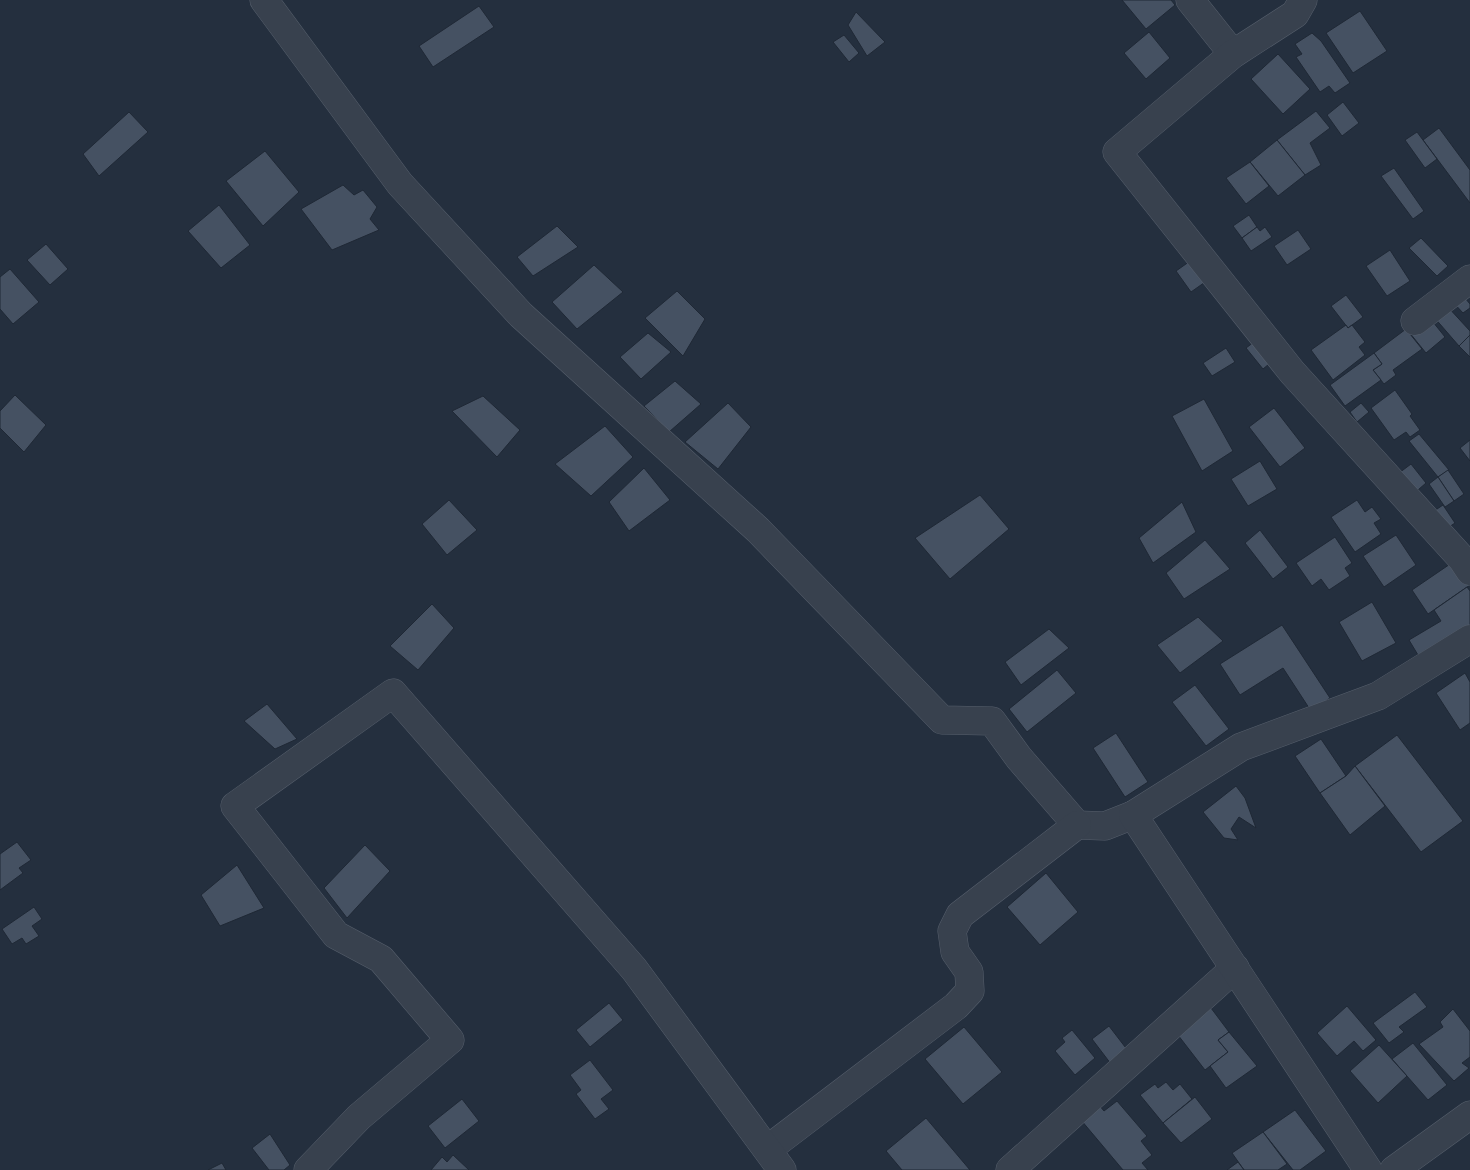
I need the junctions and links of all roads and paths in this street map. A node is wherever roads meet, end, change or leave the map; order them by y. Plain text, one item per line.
1 (264, 0) edge
2 (1190, 0) edge
3 (1303, 0) edge
4 (1233, 54) junction
5 (1470, 279) edge
6 (1415, 321) dead end
7 (1470, 571) edge
8 (1470, 639) edge
9 (1133, 815) junction
10 (1077, 825) junction
11 (1235, 968) junction
12 (1470, 1115) edge
13 (775, 1159) edge
14 (308, 1170) edge
15 (1010, 1170) edge
16 (1368, 1170) edge
17 (1394, 1170) edge

1 - 10 street
2 - 4 street
3 - 4 street
4 - 7 street
5 - 6 street
8 - 9 street
9 - 10 street
9 - 11 street
10 - 13 street
11 - 15 street
11 - 16 street
12 - 17 street
13 - 14 street

